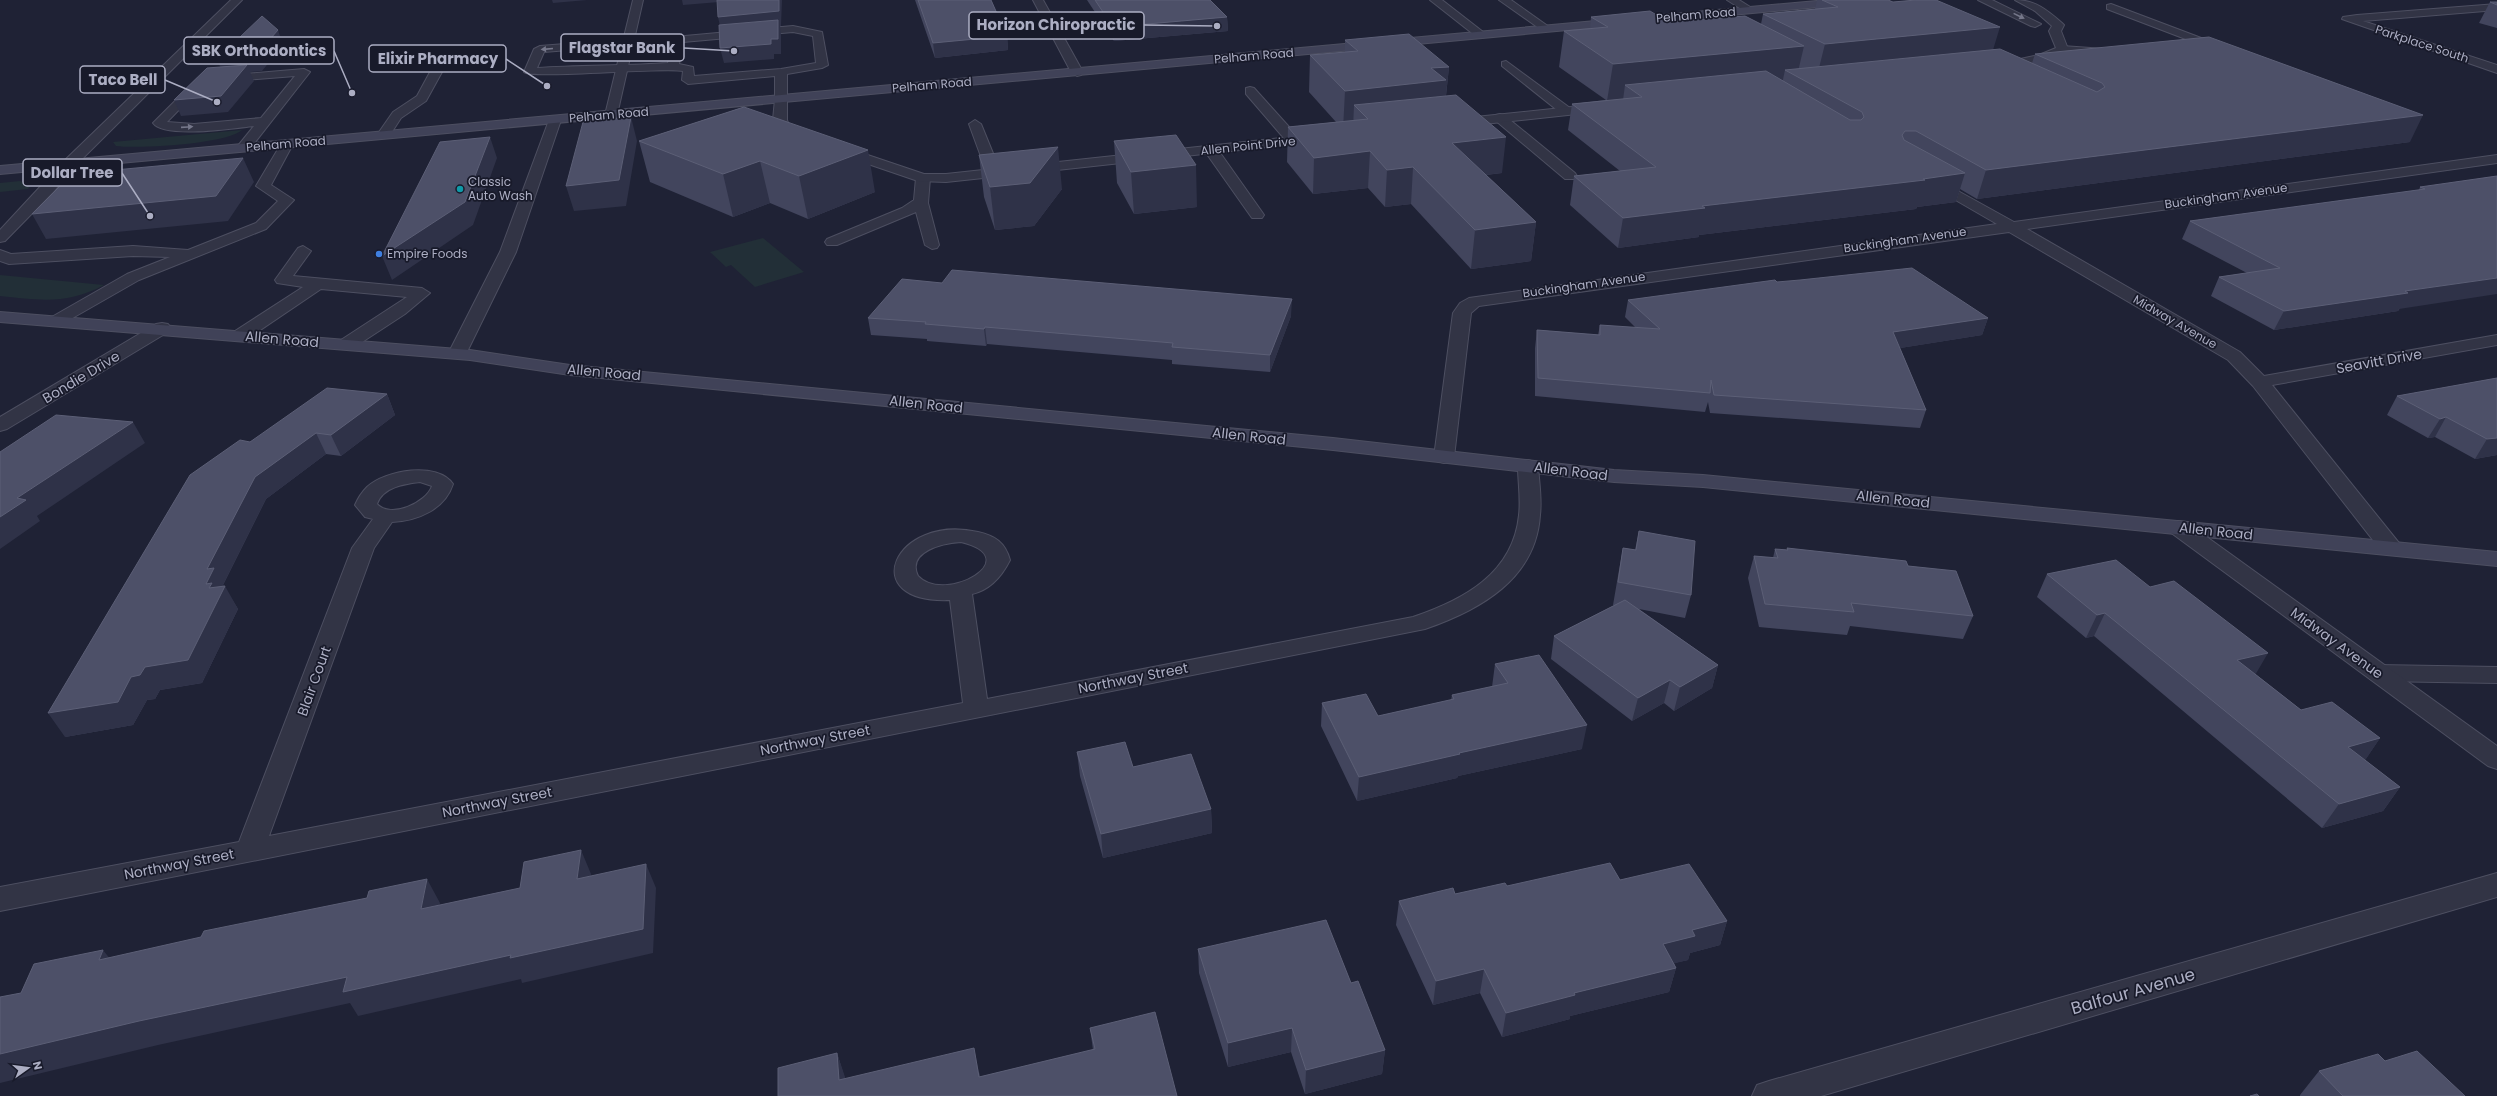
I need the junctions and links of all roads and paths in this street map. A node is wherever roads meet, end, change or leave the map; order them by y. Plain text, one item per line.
1 (237, 0) edge
2 (638, 0) edge
3 (1038, 0) edge
4 (1435, 0) edge
5 (1504, 0) edge
6 (1732, 0) edge
7 (1863, 0) edge
8 (1983, 0) edge
9 (2020, 0) edge
10 (2451, 0) edge
11 (1833, 1) edge
12 (2480, 4) edge
13 (2497, 5) edge
14 (2111, 7) dead end
15 (1750, 10) junction
16 (1547, 29) junction
17 (2055, 31) junction
18 (1481, 35) junction
19 (628, 42) junction
20 (2203, 42) junction
21 (2173, 45) edge
22 (576, 46) junction
23 (2062, 49) junction
24 (2114, 51) edge
25 (2232, 52) edge
26 (442, 61) dead end
27 (1506, 64) dead end
28 (673, 66) junction
29 (1988, 68) joint
30 (568, 69) junction
31 (2497, 69) edge
32 (621, 70) junction
33 (781, 72) junction
34 (1077, 72) junction
35 (2013, 78) edge
36 (1250, 91) dead end
37 (781, 99) junction
38 (1613, 106) edge
39 (1566, 111) junction
40 (611, 115) junction
41 (1500, 118) junction
42 (555, 120) junction
43 (265, 121) junction
44 (975, 124) dead end
45 (1445, 124) edge
46 (383, 135) junction
47 (1333, 136) edge
48 (816, 140) edge
49 (1294, 141) junction
50 (288, 144) junction
51 (830, 145) edge
52 (244, 148) junction
53 (1210, 150) junction
54 (2497, 159) edge
55 (69, 164) junction
56 (0, 170) edge
57 (1915, 171) edge
58 (994, 174) junction
59 (1570, 176) dead end
60 (923, 178) junction
61 (921, 202) junction
62 (1257, 215) dead end
63 (2011, 226) junction
64 (0, 238) edge
65 (832, 242) dead end
66 (932, 245) dead end
67 (303, 251) dead end
68 (192, 253) junction
69 (0, 255) edge
70 (318, 284) junction
71 (0, 317) edge
72 (56, 321) junction
73 (162, 328) junction
74 (241, 335) junction
75 (2497, 340) edge
76 (347, 344) junction
77 (457, 354) junction
78 (2260, 382) junction
79 (0, 425) edge
80 (1444, 457) junction
81 (1528, 466) junction
82 (386, 516) dead end
83 (2178, 527) junction
84 (2391, 548) junction
85 (2497, 559) edge
86 (960, 591) dead end
87 (2378, 673) junction
88 (2497, 675) edge
89 (976, 708) junction
90 (2497, 759) edge
91 (250, 850) junction
92 (2497, 885) edge
93 (0, 899) edge
94 (1769, 1096) edge

1 - 55 street
2 - 19 street
3 - 34 street
4 - 18 street
5 - 16 lane
6 - 15 lane
7 - 11 main road, Pelham Road
8 -> 17 street
9 - 17 street
10 - 12 street
11 - 15 main road, Pelham Road
12 - 13 street
12 - 31 street, Parkplace South
14 - 20 lane
15 - 16 main road, Pelham Road
16 - 18 main road, Pelham Road
17 - 23 street
18 - 34 main road, Pelham Road
19 - 22 lane
19 - 32 street
20 - 21 lane
20 - 25 lane
22 - 30 lane
22 -> 30 lane
23 - 24 lane
23 - 29 street
26 - 46 lane
27 - 39 lane
28 - 32 lane
28 - 33 lane
28 - 33 lane
29 - 35 lane
30 - 32 lane
32 - 40 street
33 - 37 lane
34 - 37 main road, Pelham Road
36 - 49 lane
37 - 40 main road, Pelham Road
37 - 48 street
38 - 39 street
39 - 41 street
40 - 42 main road, Pelham Road
41 - 45 street
41 - 59 lane
42 - 46 main road, Pelham Road
42 - 77 lane
43 -> 43 lane
43 - 52 lane
44 - 58 lane
46 - 50 main road, Pelham Road
47 - 49 street, Allen Point Drive
49 - 53 street, Allen Point Drive
50 - 52 main road, Pelham Road
50 - 68 lane
51 - 60 street, Allen Point Drive
52 - 55 main road, Pelham Road
53 - 58 street, Allen Point Drive
53 - 62 lane
54 - 63 street, Buckingham Avenue
55 - 56 main road, Pelham Road
55 - 64 lane
57 - 63 street, Midway Avenue
58 - 60 street, Allen Point Drive
60 - 61 lane
61 - 65 lane
61 - 66 lane
63 - 78 street, Midway Avenue
63 - 80 street, Buckingham Avenue
67 - 70 lane
68 - 69 lane
68 - 72 lane
70 - 74 lane
70 - 76 lane
71 - 72 main road, Allen Road
72 - 73 main road, Allen Road
73 - 74 main road, Allen Road
73 - 79 street, Bondie Drive
74 - 76 main road, Allen Road
75 - 78 street, Seavitt Drive
76 - 77 main road, Allen Road
77 - 80 main road, Allen Road
78 - 84 street, Midway Avenue
80 - 81 main road, Allen Road
81 - 83 main road, Allen Road
81 - 89 street, Northway Street
82 - 91 street, Blair Court
83 - 84 main road, Allen Road
83 - 87 street, Midway Avenue
84 - 85 main road, Allen Road
86 - 89 street
87 - 88 lane
87 - 90 street, Midway Avenue
89 - 91 street, Northway Street
91 - 93 street, Northway Street
92 - 94 street, Balfour Avenue

